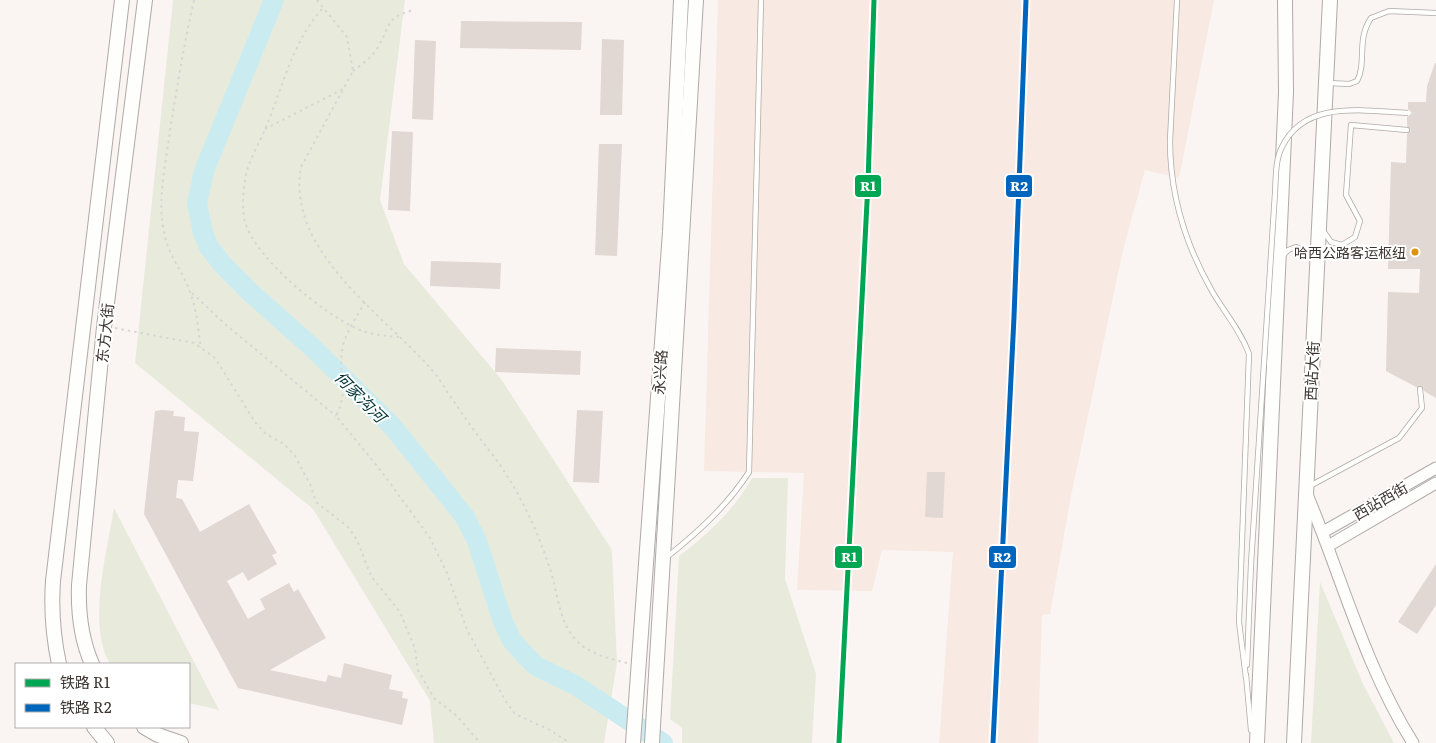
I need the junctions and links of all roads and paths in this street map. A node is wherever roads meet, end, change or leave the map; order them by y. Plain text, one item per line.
1 (122, 0) edge
2 (145, 0) edge
3 (194, 0) edge
4 (317, 0) edge
5 (681, 0) edge
6 (696, 0) edge
7 (761, 0) edge
8 (1176, 0) edge
9 (1285, 0) edge
10 (1330, 0) edge
11 (322, 9) junction
12 (413, 10) dead end
13 (1436, 13) edge
14 (353, 71) junction
15 (1324, 83) junction
16 (345, 88) junction
17 (1408, 113) dead end
18 (265, 129) junction
19 (1407, 130) dead end
20 (1318, 220) junction
21 (1277, 264) junction
22 (1316, 264) junction
23 (190, 291) junction
24 (365, 302) junction
25 (104, 326) junction
26 (352, 326) junction
27 (400, 337) junction
28 (201, 348) junction
29 (1420, 389) dead end
30 (336, 416) junction
31 (1436, 468) edge
32 (1436, 483) edge
33 (1305, 489) junction
34 (1323, 532) junction
35 (1328, 546) junction
36 (662, 561) junction
37 (59, 663) edge
38 (92, 663) edge
39 (628, 664) dead end
40 (1246, 678) junction
41 (95, 728) edge
42 (146, 728) edge
43 (107, 743) edge
44 (182, 743) edge
45 (480, 743) edge
46 (570, 743) edge
47 (633, 743) edge
48 (652, 743) edge
49 (1252, 743) edge
50 (1257, 743) edge
51 (1294, 743) edge
52 (1413, 743) edge

1 - 37 main road, 东方大街
2 - 25 main road, 东方大街
3 - 23 path
4 - 11 path
5 - 47 main road, 永兴路
6 - 36 main road, 永兴路
7 - 36 lane
8 - 40 lane
9 - 21 main road
10 - 15 main road, 西站大街
11 - 14 path
11 - 18 path
12 - 14 path
13 - 15 lane
14 - 16 path
15 - 20 main road, 西站大街
16 - 18 path
16 - 24 path
17 - 40 lane, bridge
18 - 26 path
19 - 20 lane
20 - 22 main road, 西站大街
21 - 22 lane
21 - 50 main road
22 - 33 main road, 西站大街
23 - 28 path
23 - 30 path
24 - 26 path
24 - 27 path
25 - 28 path
25 - 38 main road, 东方大街
26 - 27 path
26 - 30 path
27 - 39 path
28 - 45 path
29 - 33 lane
30 - 46 path
31 - 34 street, 西站西街
32 - 35 street, 西站西街
33 - 34 street
33 - 51 main road, 西站大街
34 - 35 street
35 - 52 street
36 - 48 main road, 永兴路
40 - 49 lane
41 - 43 main road
42 - 44 main road

